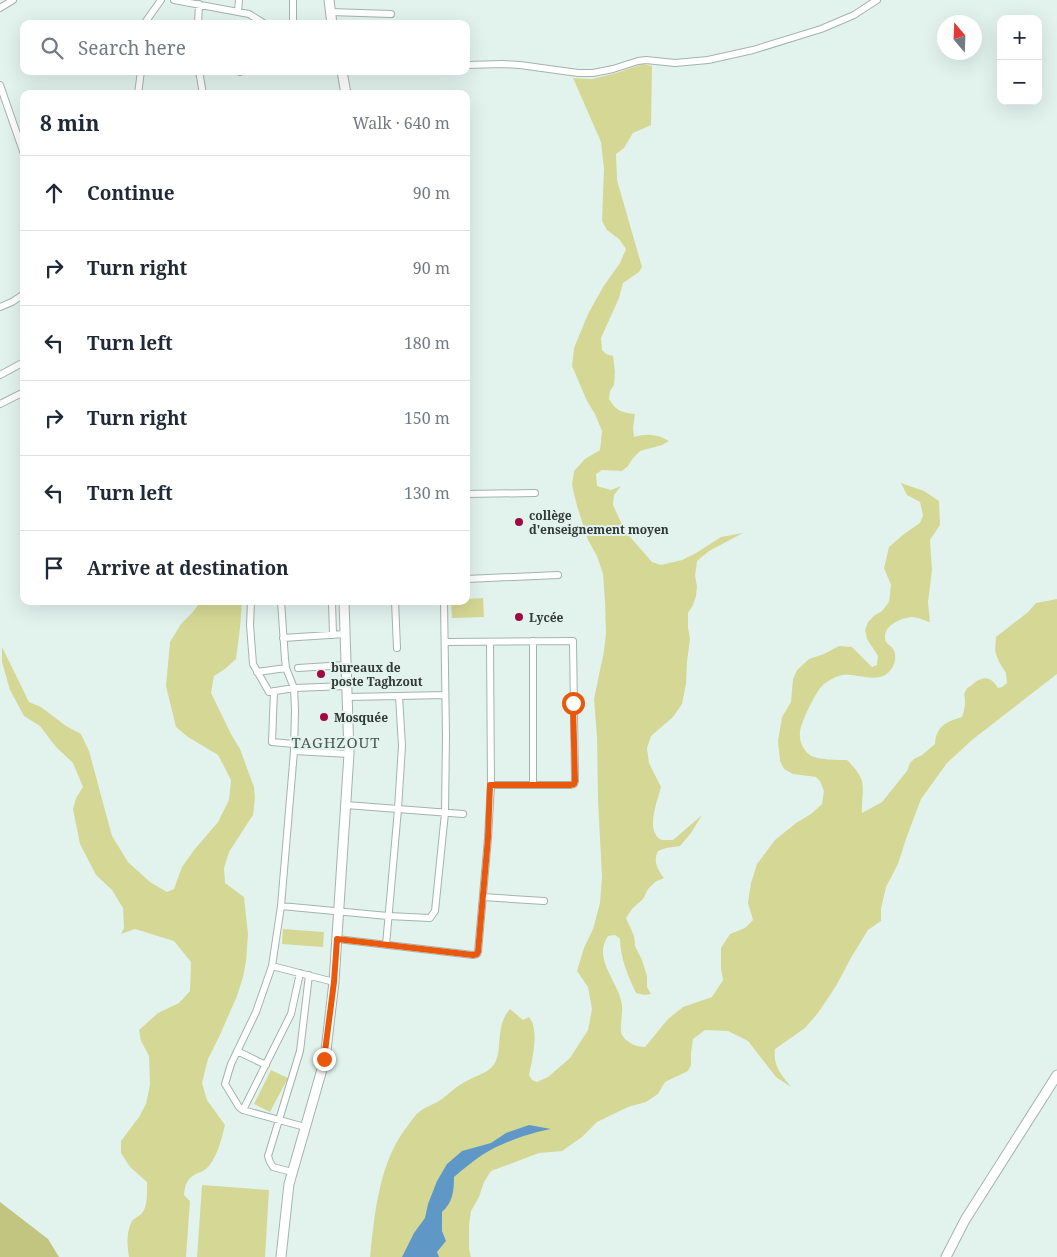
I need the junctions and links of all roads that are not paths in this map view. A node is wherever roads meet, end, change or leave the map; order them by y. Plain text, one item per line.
1 (13, 0) edge
2 (161, 0) edge
3 (174, 0) edge
4 (239, 0) edge
5 (293, 0) edge
6 (329, 0) edge
7 (877, 0) edge
8 (199, 4) junction
9 (0, 8) edge
10 (238, 11) junction
11 (330, 12) junction
12 (390, 14) dead end
13 (147, 20) edge
14 (198, 20) edge
15 (258, 20) edge
16 (292, 20) edge
17 (331, 20) edge
18 (470, 66) edge
19 (140, 75) edge
20 (200, 75) edge
21 (343, 75) edge
22 (0, 85) edge
23 (139, 90) edge
24 (201, 90) edge
25 (345, 90) edge
26 (20, 142) edge
27 (20, 297) edge
28 (0, 307) edge
29 (20, 364) edge
30 (0, 375) edge
31 (20, 394) edge
32 (0, 404) edge
33 (535, 493) dead end
34 (470, 494) edge
35 (558, 575) dead end
36 (470, 579) edge
37 (251, 605) edge
38 (281, 605) edge
39 (332, 605) edge
40 (344, 605) edge
41 (395, 605) edge
42 (444, 605) edge
43 (345, 634) junction
44 (333, 635) junction
45 (283, 638) junction
46 (533, 641) junction
47 (445, 642) junction
48 (490, 642) junction
49 (397, 648) dead end
50 (346, 665) junction
51 (286, 668) junction
52 (298, 668) dead end
53 (257, 672) junction
54 (347, 686) junction
55 (294, 688) junction
56 (274, 691) junction
57 (445, 694) junction
58 (399, 696) junction
59 (348, 697) junction
60 (294, 748) junction
61 (349, 754) junction
62 (490, 785) junction
63 (533, 785) junction
64 (346, 805) junction
65 (398, 809) junction
66 (445, 813) junction
67 (463, 814) dead end
68 (483, 897) junction
69 (544, 901) dead end
70 (281, 906) junction
71 (339, 911) junction
72 (388, 916) junction
73 (337, 939) junction
74 (386, 945) junction
75 (272, 966) junction
76 (300, 973) junction
77 (309, 975) junction
78 (334, 982) junction
79 (237, 1051) junction
80 (266, 1065) junction
81 (1057, 1075) edge
82 (243, 1110) junction
83 (279, 1120) junction
84 (305, 1127) junction
85 (292, 1172) junction
86 (281, 1257) edge
87 (946, 1257) edge

1 - 9 street
2 - 13 street
3 - 8 street
4 - 10 street
5 - 16 street
6 - 11 main road
7 - 18 street
8 - 10 street
8 - 14 street
10 - 15 street
11 - 12 street
11 - 17 main road
19 - 23 street
20 - 24 street
21 - 25 main road
22 - 26 street
27 - 28 street
29 - 30 street
31 - 32 street
33 - 34 street
35 - 36 street
37 - 53 street
38 - 45 street
39 - 44 street
40 - 43 main road
41 - 49 street
42 - 47 street
43 - 44 street
43 - 50 main road
44 - 45 street
45 - 51 street
46 - 48 street
46 - 63 street
46 - 63 street
47 - 48 street
47 - 57 street
48 - 62 street
50 - 52 street
50 - 54 main road
51 - 53 street
51 - 55 street
53 - 56 street
54 - 55 street
54 - 59 main road
55 - 56 street
55 - 60 street
56 - 60 street
57 - 58 street
57 - 66 street
58 - 59 street
58 - 65 street
59 - 61 main road
60 - 61 street
60 - 70 street
61 - 64 main road
62 - 63 street
62 - 68 street
64 - 65 street
64 - 71 main road
65 - 66 street
65 - 72 street
66 - 67 street
66 - 72 street
68 - 69 street
68 - 74 street
70 - 71 street
70 - 75 street
71 - 72 street
71 - 73 main road
72 - 74 street
73 - 74 street
73 - 78 main road
75 - 76 street
75 - 79 street
76 - 77 street
76 - 80 street
77 - 78 street
77 - 83 street
78 - 84 main road
79 - 80 street
79 - 82 street
80 - 82 street
81 - 87 main road
82 - 83 street
83 - 84 street
83 - 85 street
84 - 85 main road
85 - 86 main road

